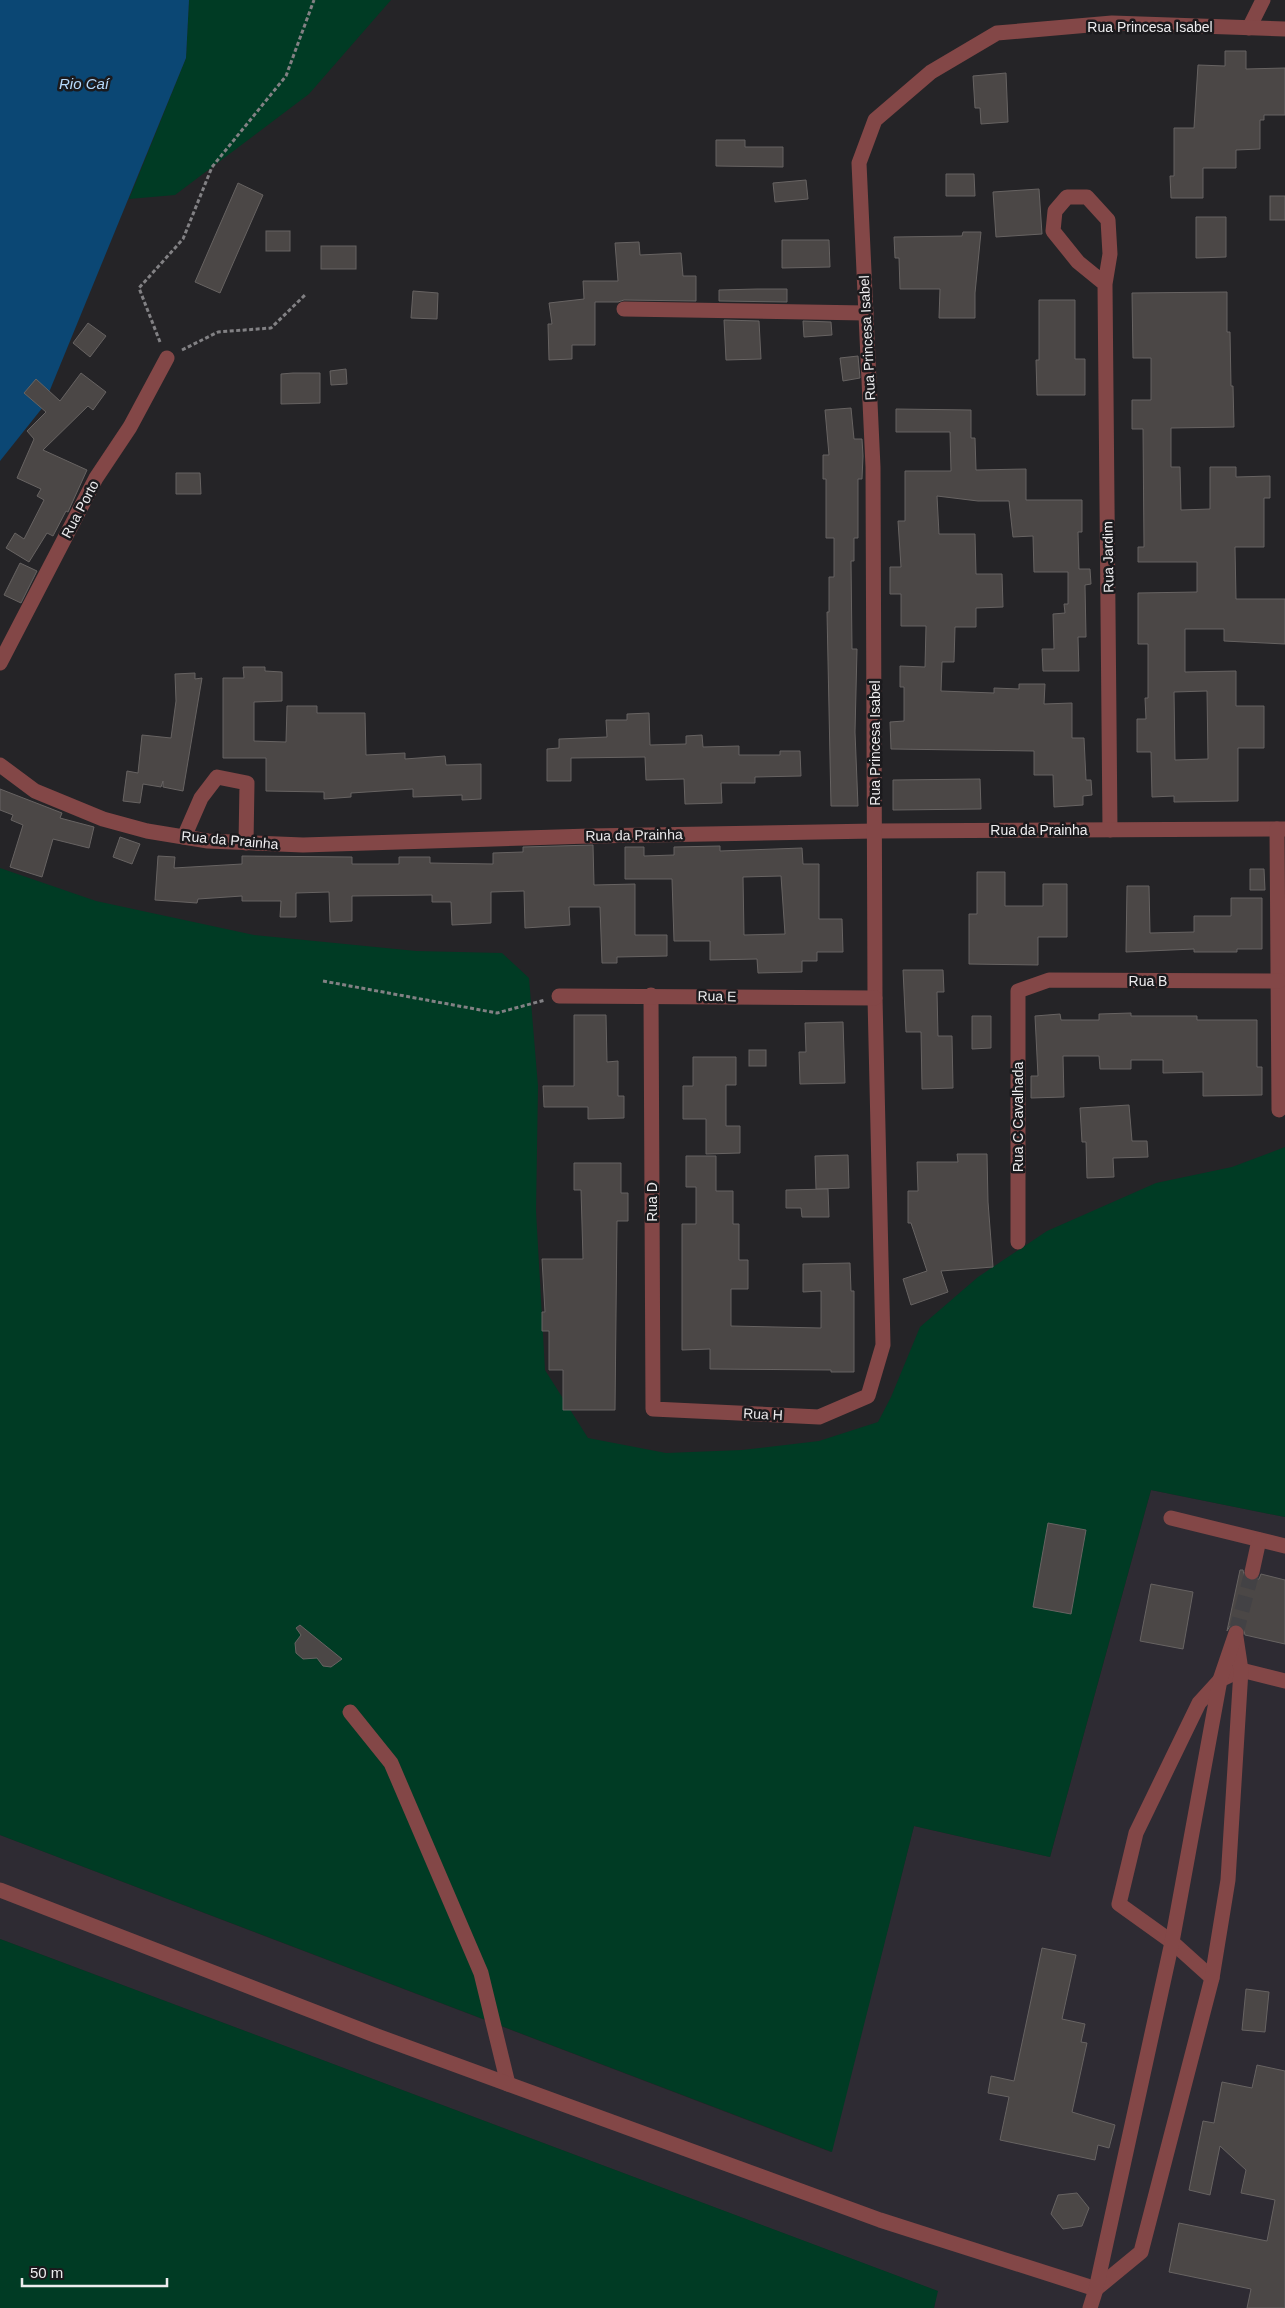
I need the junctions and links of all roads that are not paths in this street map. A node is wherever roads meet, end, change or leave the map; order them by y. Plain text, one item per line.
1 (1263, 0) edge
2 (1250, 28) junction
3 (1285, 29) edge
4 (1105, 284) junction
5 (624, 309) dead end
6 (866, 313) junction
7 (167, 358) road end
8 (0, 664) edge
9 (0, 765) edge
10 (1281, 829) edge
11 (1110, 830) junction
12 (875, 831) junction
13 (184, 837) junction
14 (246, 843) junction
15 (1279, 981) junction
16 (1018, 991) joint
17 (651, 995) junction
18 (559, 996) road end
19 (875, 998) junction
20 (1279, 1110) dead end
21 (1018, 1242) dead end
22 (653, 1409) joint
23 (1171, 1518) dead end
24 (1259, 1540) junction
25 (1285, 1546) edge
26 (1252, 1572) tunnel mouth
27 (1241, 1670) junction
28 (1220, 1680) junction
29 (1285, 1681) edge
30 (350, 1712) dead end
31 (0, 1890) edge
32 (1172, 1942) junction
33 (1212, 1978) junction
34 (508, 2084) junction
35 (1096, 2289) junction
36 (1090, 2308) edge

1 - 2 street
2 - 3 street, Rua Princesa Isabel
2 - 6 street, Rua Princesa Isabel
4 - 4 street, Rua Jardim
4 - 11 street, Rua Jardim
5 - 6 street
6 - 12 street, Rua Princesa Isabel
7 - 8 street, Rua Porto
9 - 13 street, Rua da Prainha
10 - 11 street, Rua da Prainha
10 - 15 street
11 - 12 street, Rua da Prainha
12 - 14 street, Rua da Prainha
12 - 19 street, Rua Princesa Isabel
13 - 14 street, Rua da Prainha
13 - 14 street
15 - 16 street, Rua B
15 - 20 street
16 - 21 street, Rua C Cavalhada
17 - 18 street, Rua E
17 - 19 street, Rua E
17 - 22 street, Rua D
19 - 22 street, Rua H
23 - 24 street
24 - 25 street
24 - 26 street
27 - 28 street
27 - 28 street
27 - 29 street
27 - 33 street
28 - 32 street
28 - 32 street
30 - 34 street
31 - 34 street
32 - 33 street
32 - 35 street
33 - 35 street
34 - 35 street
35 - 36 street

